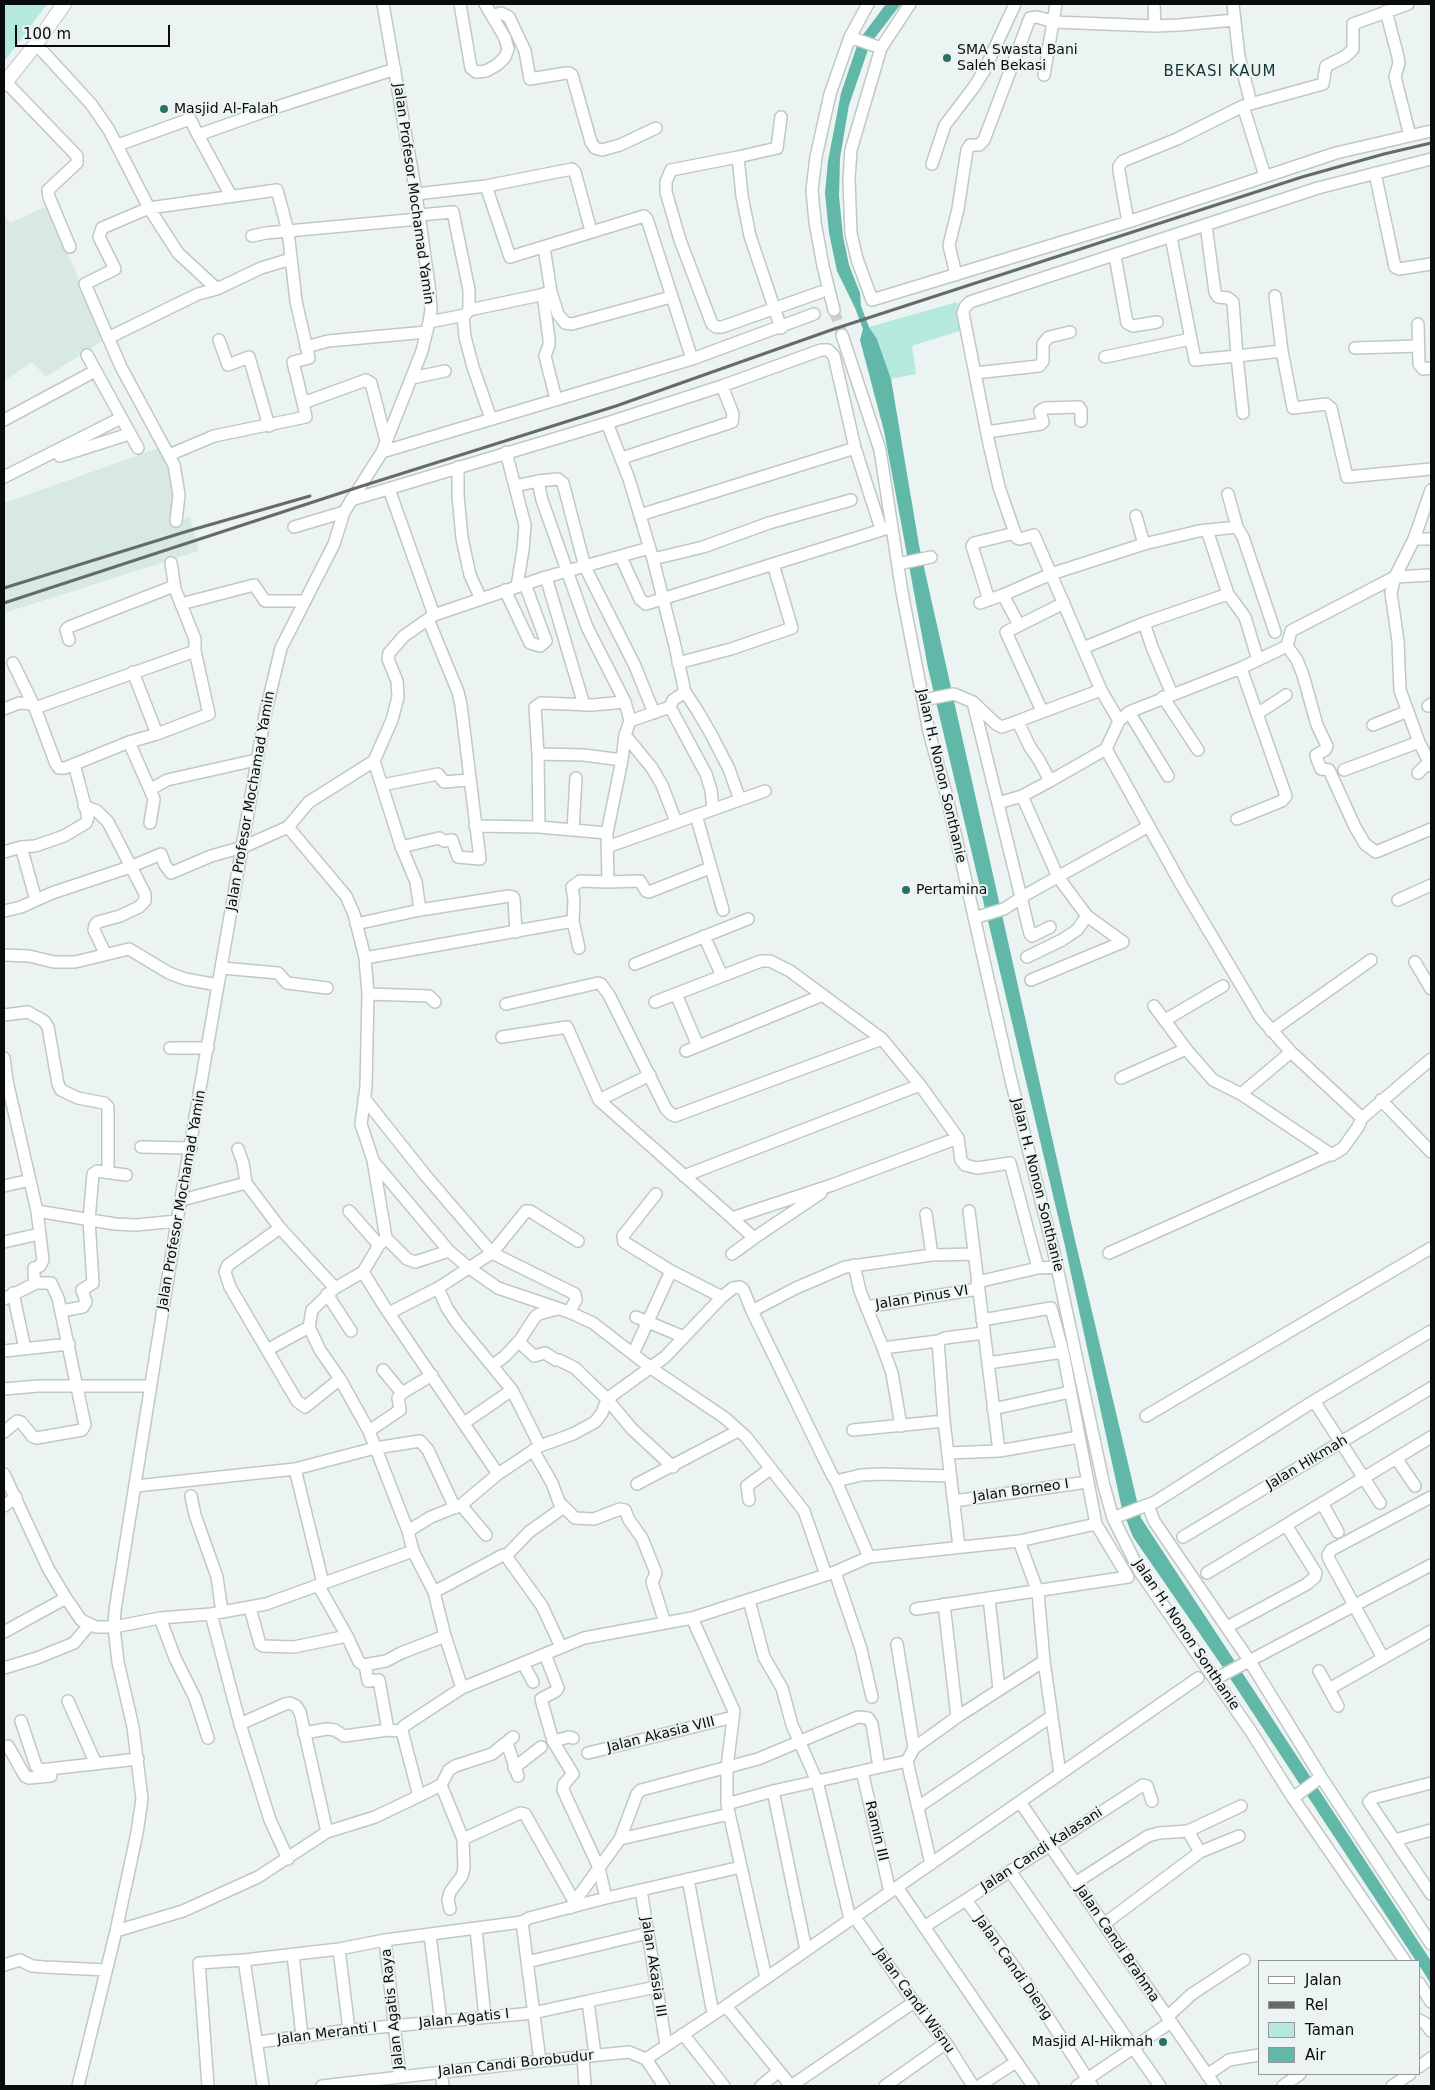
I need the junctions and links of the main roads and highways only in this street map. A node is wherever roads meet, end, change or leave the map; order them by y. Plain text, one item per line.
1 (64, 4) edge
2 (5, 82) edge

1 - 2 main road

